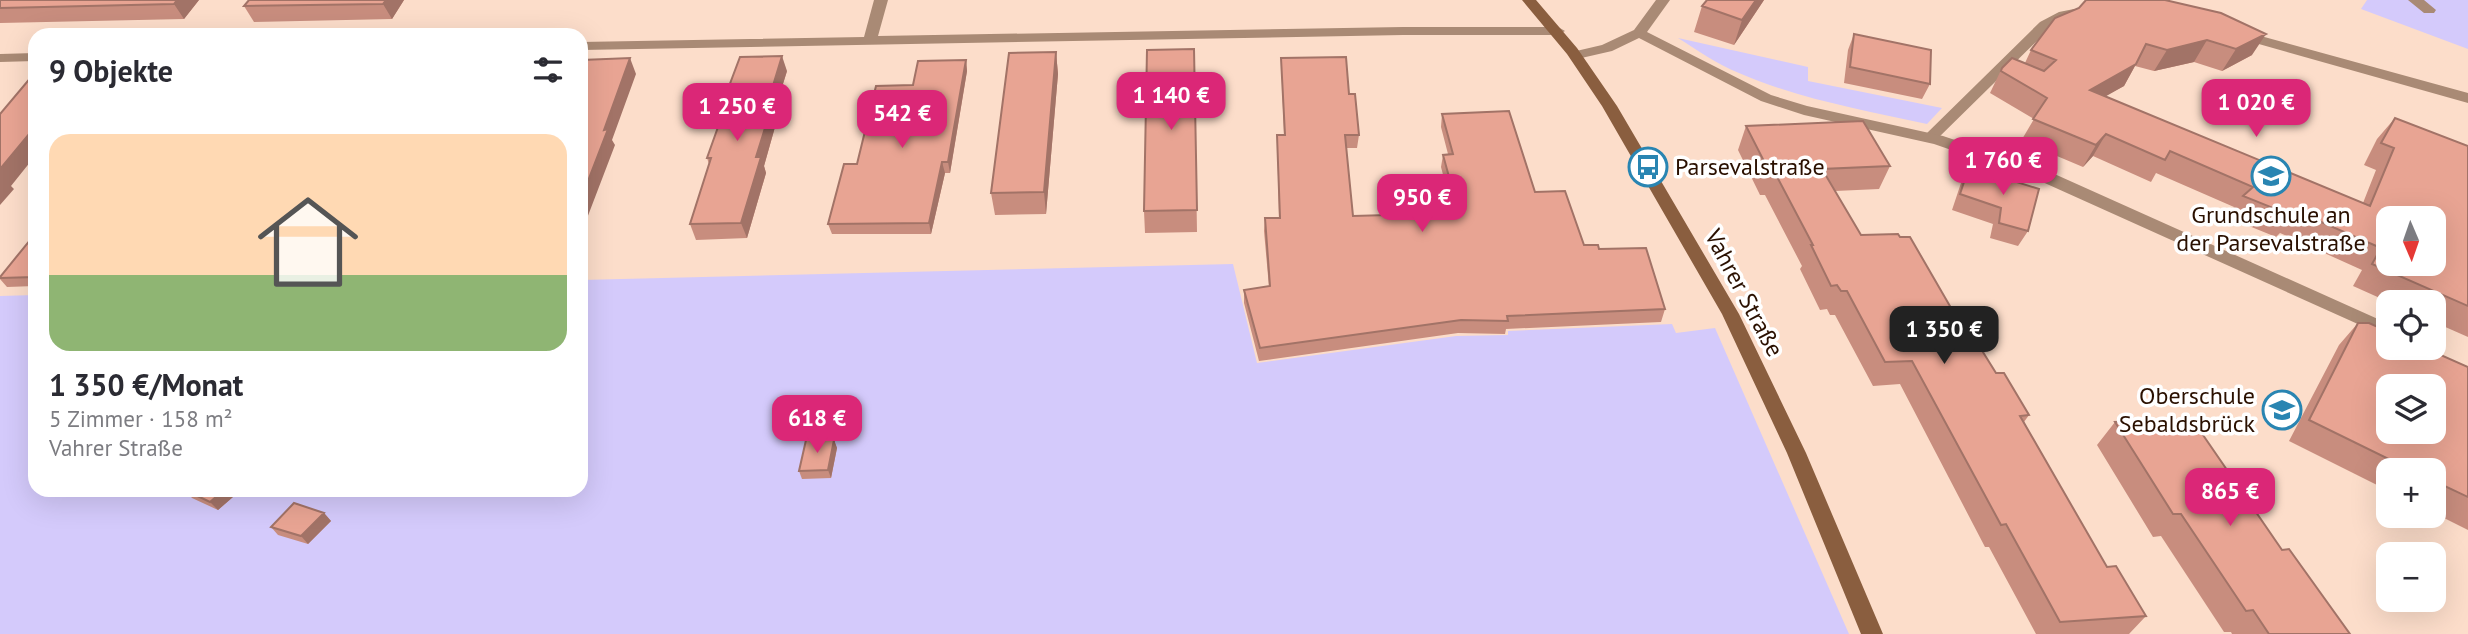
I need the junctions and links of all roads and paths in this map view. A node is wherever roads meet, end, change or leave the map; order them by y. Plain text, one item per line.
1 (881, 0) edge
2 (1529, 0) edge
3 (1663, 0) edge
4 (2415, 0) edge
5 (2429, 10) dead end
6 (2086, 12) edge
7 (2218, 30) edge
8 (1558, 31) junction
9 (1639, 33) junction
10 (870, 39) junction
11 (588, 46) edge
12 (1577, 55) junction
13 (28, 57) edge
14 (0, 58) edge
15 (2468, 98) edge
16 (1930, 138) junction
17 (2376, 326) edge
18 (1872, 634) edge

1 - 10 street
2 - 8 main road, Vahrer Straße
3 - 9 street
4 - 5 street
6 - 16 street
7 - 15 street
8 - 10 street
8 - 12 main road, Vahrer Straße
9 - 12 street
9 - 16 street
10 - 11 street
12 - 18 main road, Vahrer Straße
13 - 14 street
16 - 17 street

